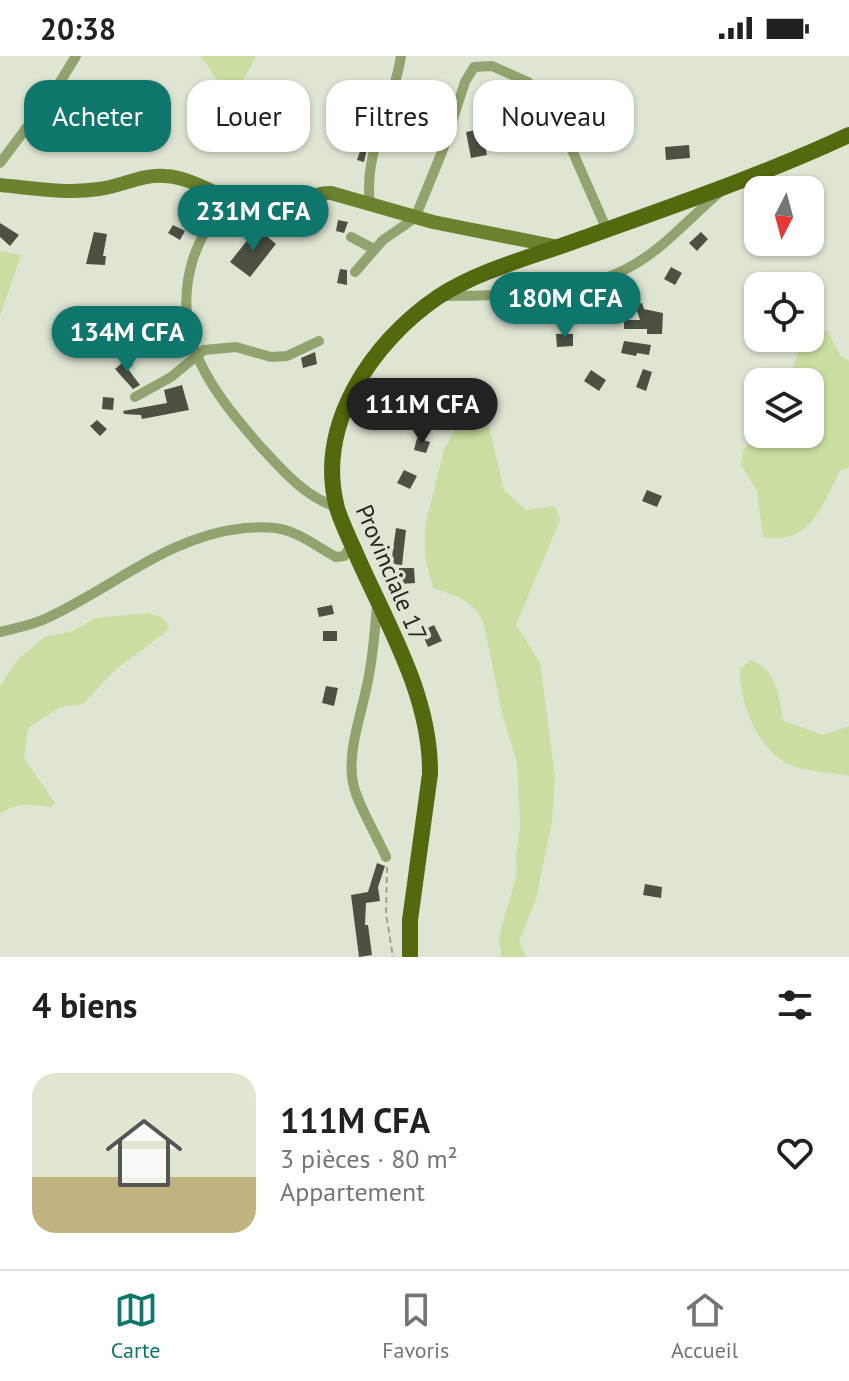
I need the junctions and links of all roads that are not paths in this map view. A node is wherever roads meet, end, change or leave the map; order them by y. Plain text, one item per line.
1 (76, 56) edge
2 (401, 56) edge
3 (849, 135) edge
4 (0, 163) edge
5 (0, 185) edge
6 (724, 189) junction
7 (223, 198) junction
8 (370, 203) junction
9 (415, 218) junction
10 (607, 230) junction
11 (351, 237) dead end
12 (559, 247) junction
13 (374, 249) junction
14 (355, 272) dead end
15 (439, 296) junction
16 (319, 341) dead end
17 (196, 355) junction
18 (135, 397) dead end
19 (337, 507) junction
20 (352, 545) junction
21 (377, 605) junction
22 (0, 632) edge
23 (386, 857) road end
24 (410, 957) edge

1 - 4 street
2 - 8 street
3 - 6 main road, Provinciale 17
5 - 7 street
6 - 10 main road, Provinciale 17
6 - 15 street
7 - 8 street
7 - 17 street
8 - 9 street
9 - 10 street
9 - 12 street
9 - 13 street
10 - 12 main road, Provinciale 17
11 - 13 street
12 - 15 main road, Provinciale 17
13 - 14 street
15 - 19 main road, Provinciale 17
16 - 17 street
17 - 18 street
17 - 19 street
19 - 20 main road, Provinciale 17
20 - 21 main road, Provinciale 17
20 - 22 street
21 - 23 street
21 - 24 main road, Provinciale 17

